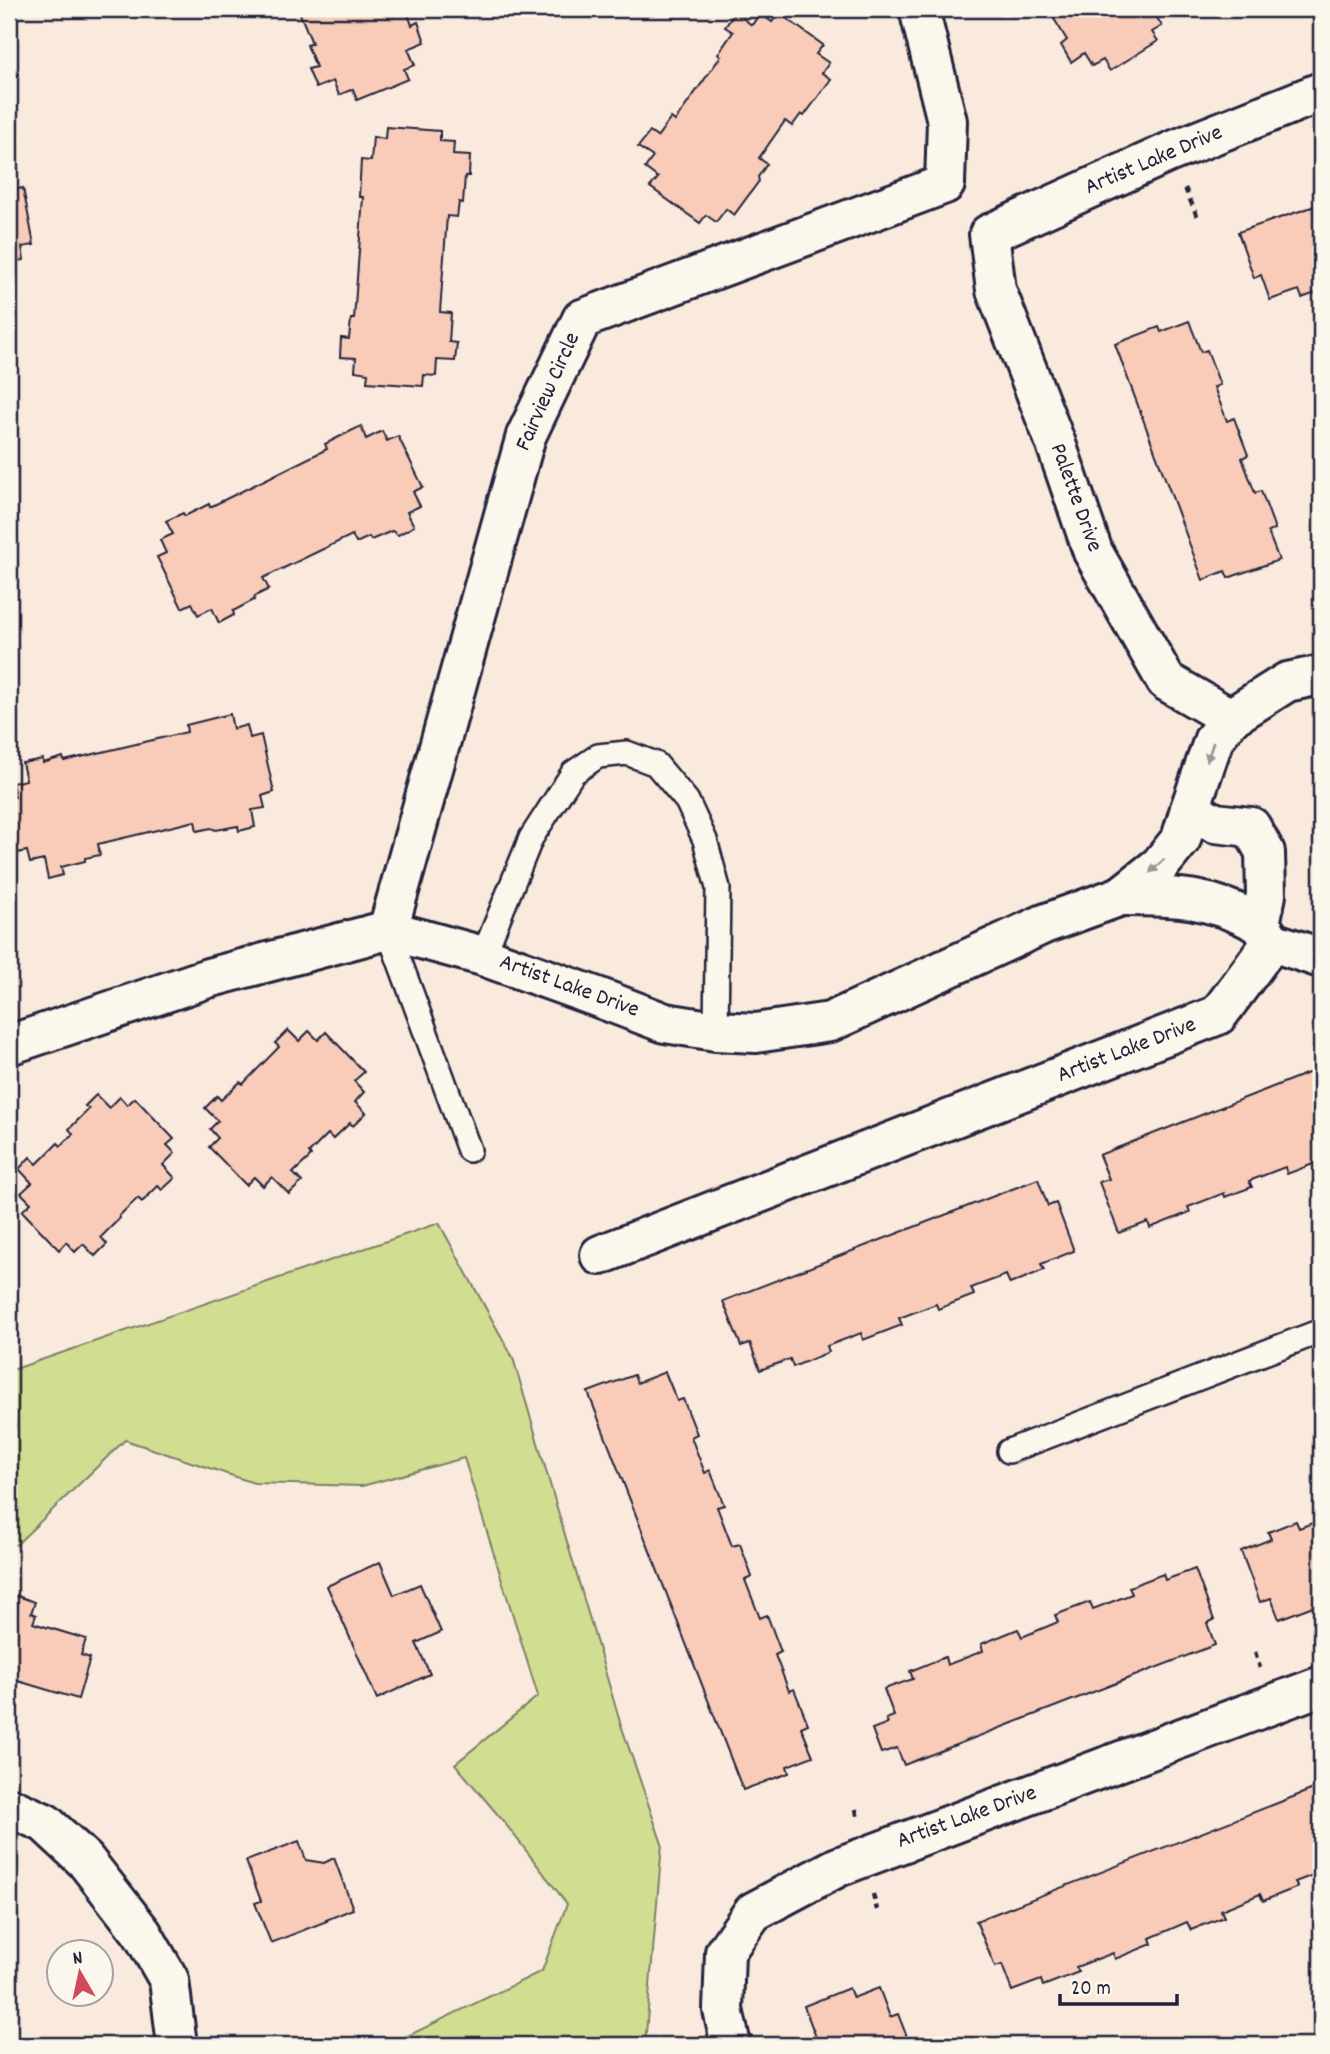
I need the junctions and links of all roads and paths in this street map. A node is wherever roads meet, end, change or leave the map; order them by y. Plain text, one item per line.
1 (919, 9) edge
2 (1321, 92) edge
3 (989, 234) joint
4 (1321, 675) edge
5 (1230, 718) junction
6 (1190, 809) junction
7 (1121, 896) junction
8 (388, 930) junction
9 (1266, 933) junction
10 (483, 956) junction
11 (1321, 958) edge
12 (716, 1031) junction
13 (9, 1045) edge
14 (469, 1150) dead end
15 (600, 1255) dead end
16 (1321, 1331) edge
17 (1009, 1451) dead end
18 (1321, 1686) edge
19 (9, 1807) edge
20 (177, 2045) edge
21 (731, 2045) edge

1 - 8 street, Fairview Circle
2 - 3 street, Artist Lake Drive
3 - 5 street, Palette Drive
4 - 5 street, Artist Lake Drive
5 -> 6 street, Artist Lake Drive
6 -> 7 street, Artist Lake Drive
6 - 9 street, Artist Lake Drive
7 - 9 street, Artist Lake Drive
7 - 12 street, Artist Lake Drive
8 - 10 street, Artist Lake Drive
8 - 13 street
8 - 14 lane
9 - 11 street, Artist Lake Drive
9 - 15 street, Artist Lake Drive
10 - 12 street, Artist Lake Drive
10 - 12 lane
16 - 17 lane
18 - 21 street, Artist Lake Drive
19 - 20 street

